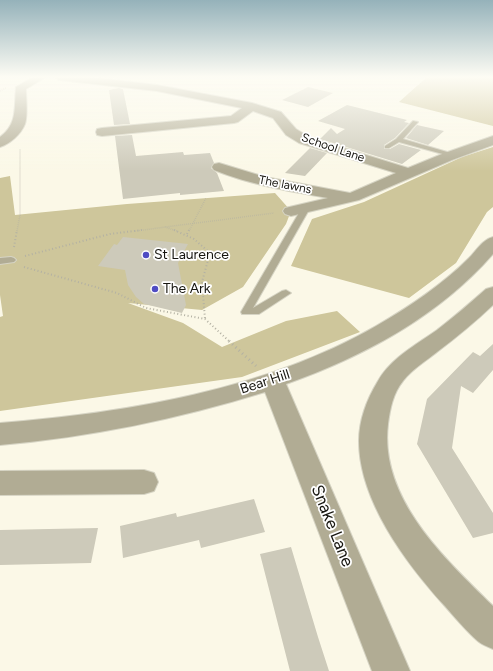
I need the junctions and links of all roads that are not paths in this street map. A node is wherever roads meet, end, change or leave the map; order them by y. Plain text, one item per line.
1 (20, 108) edge
2 (250, 108) edge
3 (256, 108) edge
4 (415, 122) dead end
5 (102, 132) dead end
6 (398, 140) junction
7 (493, 140) edge
8 (0, 143) edge
9 (386, 147) dead end
10 (452, 155) junction
11 (219, 167) dead end
12 (409, 172) junction
13 (353, 197) junction
14 (298, 209) joint
15 (493, 242) edge
16 (11, 260) road end
17 (0, 261) edge
18 (286, 293) dead end
19 (493, 293) edge
20 (273, 381) junction
21 (0, 434) edge
22 (144, 482) dead end
23 (0, 483) edge
24 (493, 631) edge
25 (391, 671) edge

1 - 8 street
2 - 5 street
3 - 12 street, School Lane
4 - 6 lane
6 - 9 lane
6 - 10 lane
7 - 10 street
10 - 12 street
11 - 13 street, The lawns
12 - 13 street
13 - 14 street
14 - 18 lane
15 - 20 street, Bear Hill
16 - 17 lane
19 - 24 street
20 - 21 street, Bear Hill
20 - 25 street, Snake Lane
22 - 23 street

